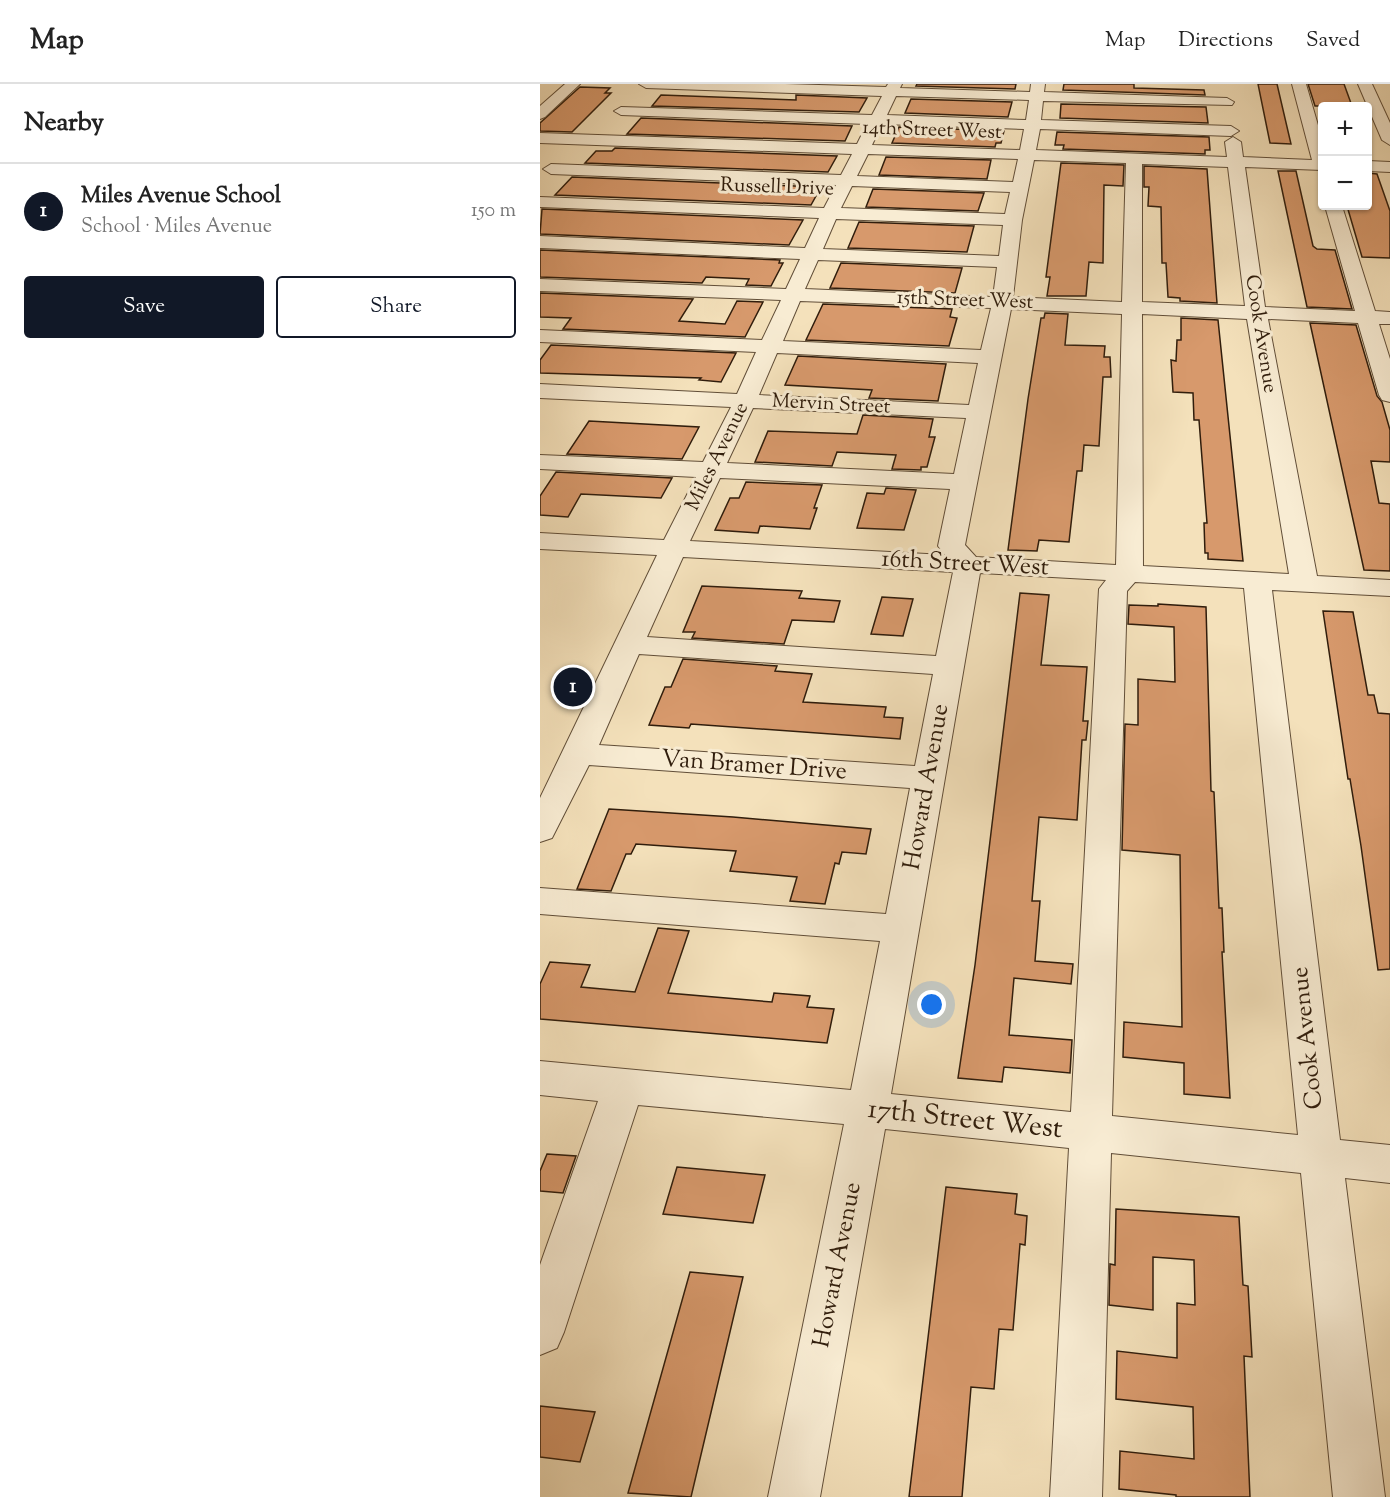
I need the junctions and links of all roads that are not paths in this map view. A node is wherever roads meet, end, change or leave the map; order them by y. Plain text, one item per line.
1 (573, 84) edge
2 (646, 84) edge
3 (1299, 84) edge
4 (1365, 84) edge
5 (894, 88) edge
6 (1226, 93) edge
7 (540, 114) edge
8 (1033, 115) edge
9 (614, 118) junction
10 (878, 120) junction
11 (1231, 131) junction
12 (540, 138) edge
13 (587, 140) junction
14 (1390, 140) edge
15 (862, 149) junction
16 (1320, 156) edge
17 (1134, 159) junction
18 (1236, 162) junction
19 (1318, 165) edge
20 (1372, 166) edge
21 (1390, 167) edge
22 (546, 175) edge
23 (847, 181) junction
24 (1021, 187) junction
25 (540, 202) edge
26 (1335, 210) edge
27 (830, 213) junction
28 (1013, 220) junction
29 (540, 242) edge
30 (813, 253) junction
31 (1007, 262) junction
32 (540, 285) edge
33 (795, 294) junction
34 (1002, 302) junction
35 (1132, 308) junction
36 (1256, 312) junction
37 (1367, 317) junction
38 (1390, 318) edge
39 (540, 336) edge
40 (771, 346) junction
41 (990, 357) junction
42 (540, 392) edge
43 (1390, 395) edge
44 (745, 401) junction
45 (978, 412) junction
46 (540, 462) edge
47 (712, 470) junction
48 (964, 482) junction
49 (540, 541) edge
50 (673, 549) junction
51 (968, 564) junction
52 (1129, 573) junction
53 (1257, 580) junction
54 (1304, 582) junction
55 (1390, 588) edge
56 (630, 645) junction
57 (949, 666) junction
58 (579, 754) junction
59 (928, 778) junction
60 (540, 830) edge
61 (540, 901) edge
62 (901, 929) junction
63 (540, 1078) edge
64 (624, 1086) junction
65 (868, 1109) junction
66 (1091, 1133) junction
67 (1321, 1158) junction
68 (1390, 1164) edge
69 (540, 1332) edge
70 (794, 1497) edge
71 (1076, 1497) edge
72 (1359, 1497) edge

1 - 7 street
2 - 5 street
2 - 9 street
3 - 16 street
4 - 14 street
5 - 8 street
5 - 10 street, Miles Avenue
6 - 8 street
6 - 11 street, Cook Avenue
8 - 10 street
8 - 11 street
8 - 15 street, 14th Street West
8 - 17 street, 14th Street West
8 - 24 street
9 - 10 street
9 - 13 street
10 - 15 street, Miles Avenue
11 - 18 street, Cook Avenue
12 - 13 street, 14th Street West
13 - 15 street, 14th Street West
13 - 22 street
15 - 23 street, Miles Avenue
17 - 18 street, 14th Street West
17 - 35 street
18 - 19 street, 14th Street West
18 - 36 street, Cook Avenue
20 - 21 street
22 - 23 street
23 - 24 street
23 - 27 street, Miles Avenue
24 - 28 street
25 - 27 street, Russell Drive
26 - 37 street
27 - 28 street, Russell Drive
27 - 30 street, Miles Avenue
28 - 31 street
29 - 30 street
30 - 31 street
30 - 33 street, Miles Avenue
31 - 34 street
32 - 33 street, 15th Street West
33 - 34 street, 15th Street West
33 - 40 street, Miles Avenue
34 - 35 street, 15th Street West
34 - 41 street
35 - 36 street, 15th Street West
35 - 52 street
36 - 37 street, 15th Street West
36 - 54 street, Cook Avenue
37 - 38 street, 15th Street West
37 - 43 street
39 - 40 street
40 - 41 street
40 - 44 street, Miles Avenue
41 - 45 street
42 - 44 street, Mervin Street
44 - 45 street, Mervin Street
44 - 47 street, Miles Avenue
45 - 48 street
46 - 47 street
47 - 48 street
47 - 50 street, Miles Avenue
48 - 51 street
49 - 50 street, 16th Street West
50 - 51 street, 16th Street West
50 - 56 street, Miles Avenue
51 - 52 street, 16th Street West
51 - 57 street, Howard Avenue
52 - 53 street, 16th Street West
52 - 66 street
53 - 54 street, 16th Street West
53 - 67 street, Cook Avenue
54 - 55 street, 16th Street West
56 - 57 street
56 - 58 street, Miles Avenue
57 - 59 street, Howard Avenue
58 - 59 street, Van Bramer Drive
58 - 60 street, Miles Avenue
59 - 62 street, Howard Avenue
61 - 62 street
62 - 65 street, Howard Avenue
63 - 64 street, 17th Street West
64 - 65 street, 17th Street West
64 - 69 street
65 - 66 street, 17th Street West
65 - 70 street, Howard Avenue
66 - 67 street, 17th Street West
66 - 71 street
67 - 68 street, 17th Street West
67 - 72 street, Cook Avenue

